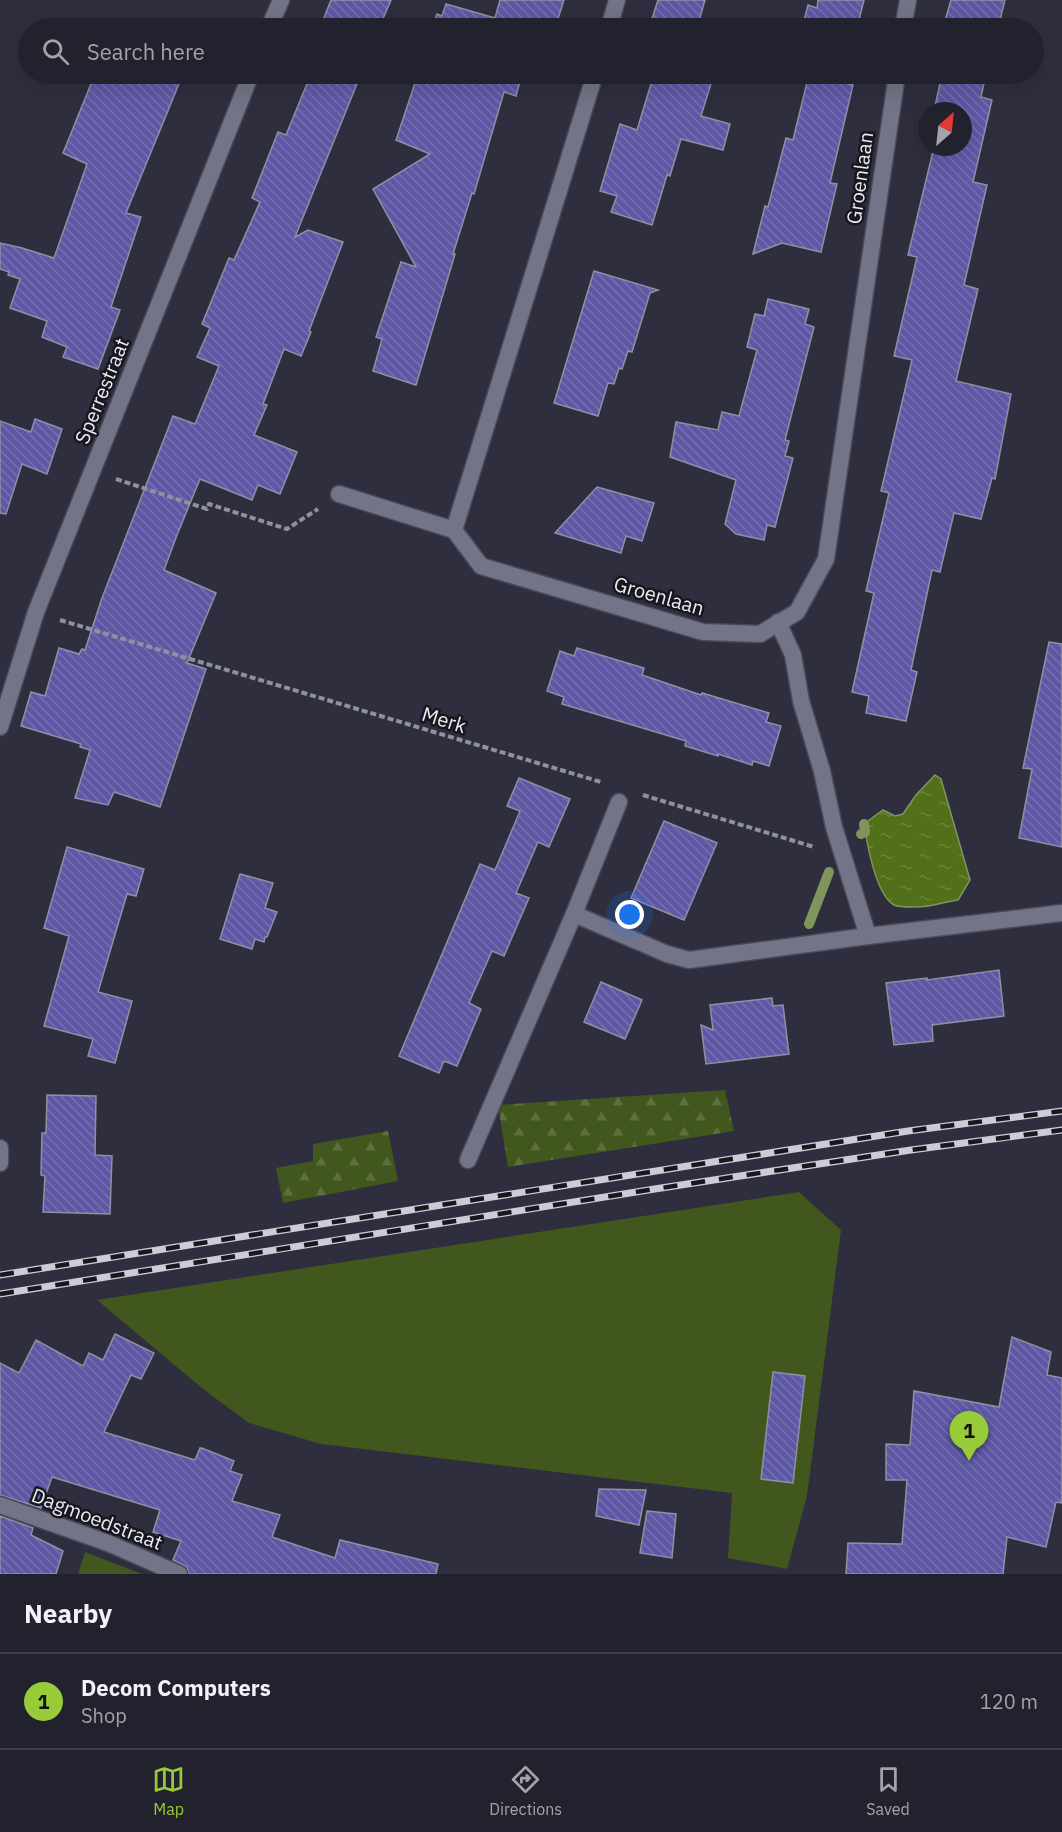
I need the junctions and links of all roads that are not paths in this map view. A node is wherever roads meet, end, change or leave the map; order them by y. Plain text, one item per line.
1 (281, 0) edge
2 (617, 0) edge
3 (908, 0) edge
4 (273, 18) edge
5 (612, 18) edge
6 (905, 18) edge
7 (247, 84) edge
8 (592, 84) edge
9 (896, 84) edge
10 (339, 494) road end
11 (454, 530) junction
12 (778, 622) junction
13 (0, 727) edge
14 (619, 802) dead end
15 (1062, 913) edge
16 (574, 914) junction
17 (868, 936) junction
18 (0, 1148) edge
19 (468, 1160) dead end
20 (0, 1163) edge
21 (0, 1506) edge
22 (179, 1574) edge

1 - 4 street
2 - 5 street
3 - 6 street
7 - 13 street, Sperrestraat
8 - 11 street
9 - 12 street, Groenlaan
10 - 11 street
11 - 12 street, Groenlaan
12 - 17 street
14 - 16 street
15 - 17 street
16 - 17 street
16 - 19 street
18 - 20 street
21 - 22 street, Dagmoedstraat

